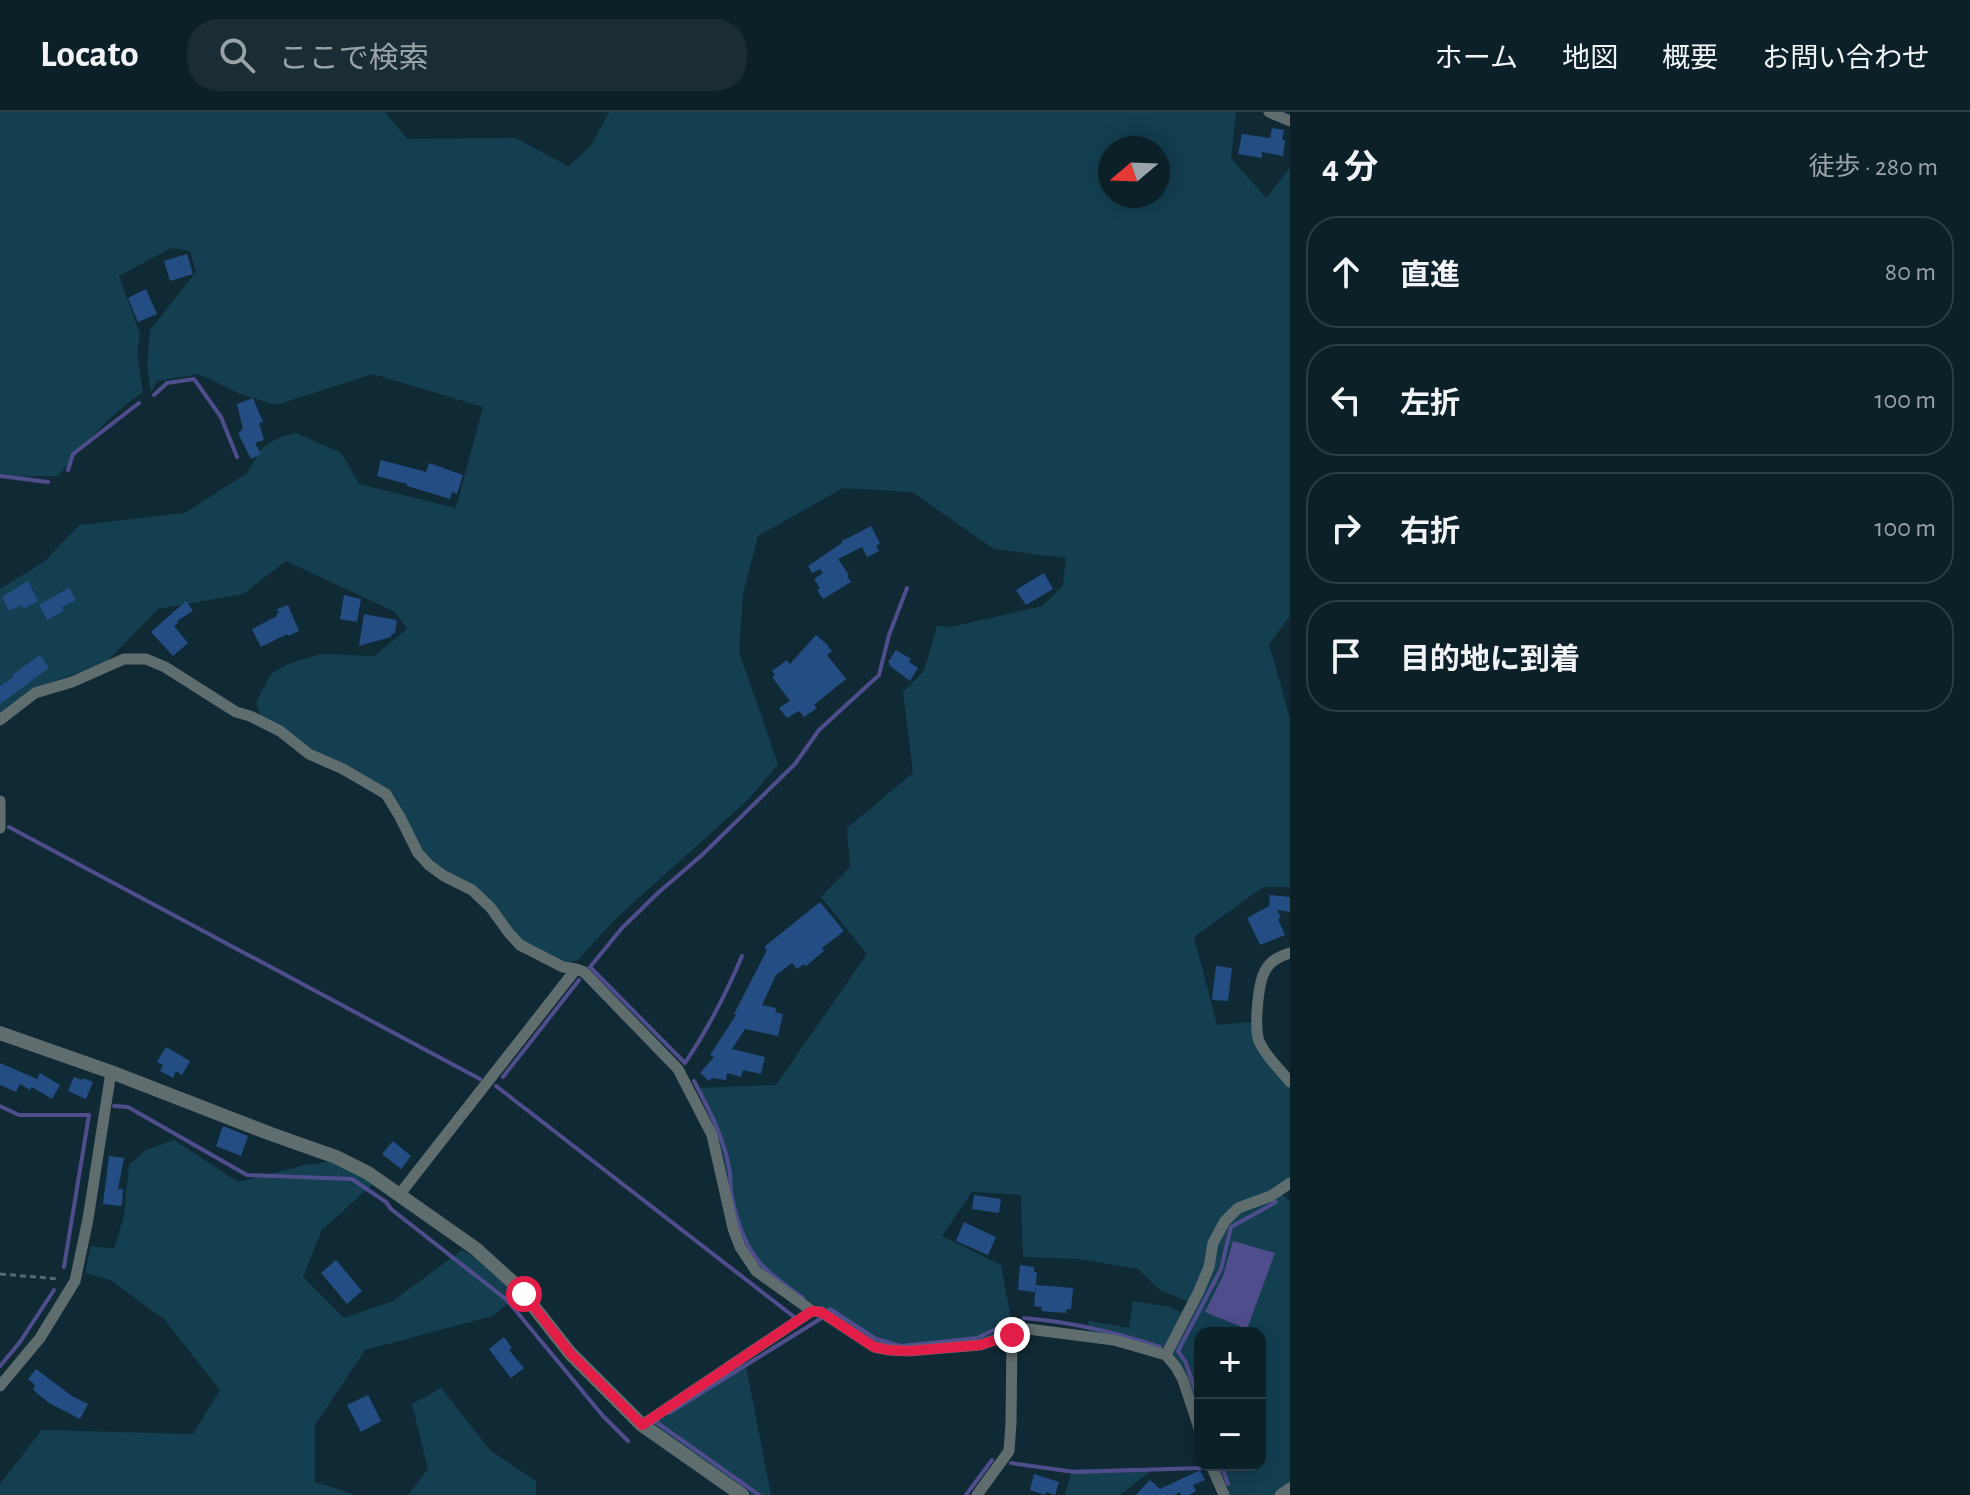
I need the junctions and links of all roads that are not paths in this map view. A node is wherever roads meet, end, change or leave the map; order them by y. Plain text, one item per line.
1 (1269, 112) edge
2 (1290, 121) edge
3 (0, 720) edge
4 (0, 801) edge
5 (0, 828) edge
6 (1290, 953) edge
7 (576, 969) junction
8 (0, 1033) edge
9 (111, 1072) junction
10 (1290, 1082) edge
11 (1286, 1190) edge
12 (399, 1195) junction
13 (820, 1313) junction
14 (1012, 1335) junction
15 (1166, 1355) junction
16 (0, 1386) edge
17 (1194, 1413) edge
18 (642, 1425) junction
19 (1214, 1471) edge
20 (1290, 1488) edge
21 (742, 1495) edge
22 (977, 1495) edge
23 (1224, 1495) edge
24 (1280, 1495) edge

1 - 2 street
3 - 7 street
4 - 5 street
6 - 10 street
7 - 12 street
7 - 13 street
8 - 9 street
9 - 12 street
9 - 16 street
11 - 15 street
12 - 18 street
13 - 14 street
13 - 18 street
14 - 15 street
14 - 22 street
15 - 17 street
18 - 21 street
19 - 23 street
20 - 24 street

